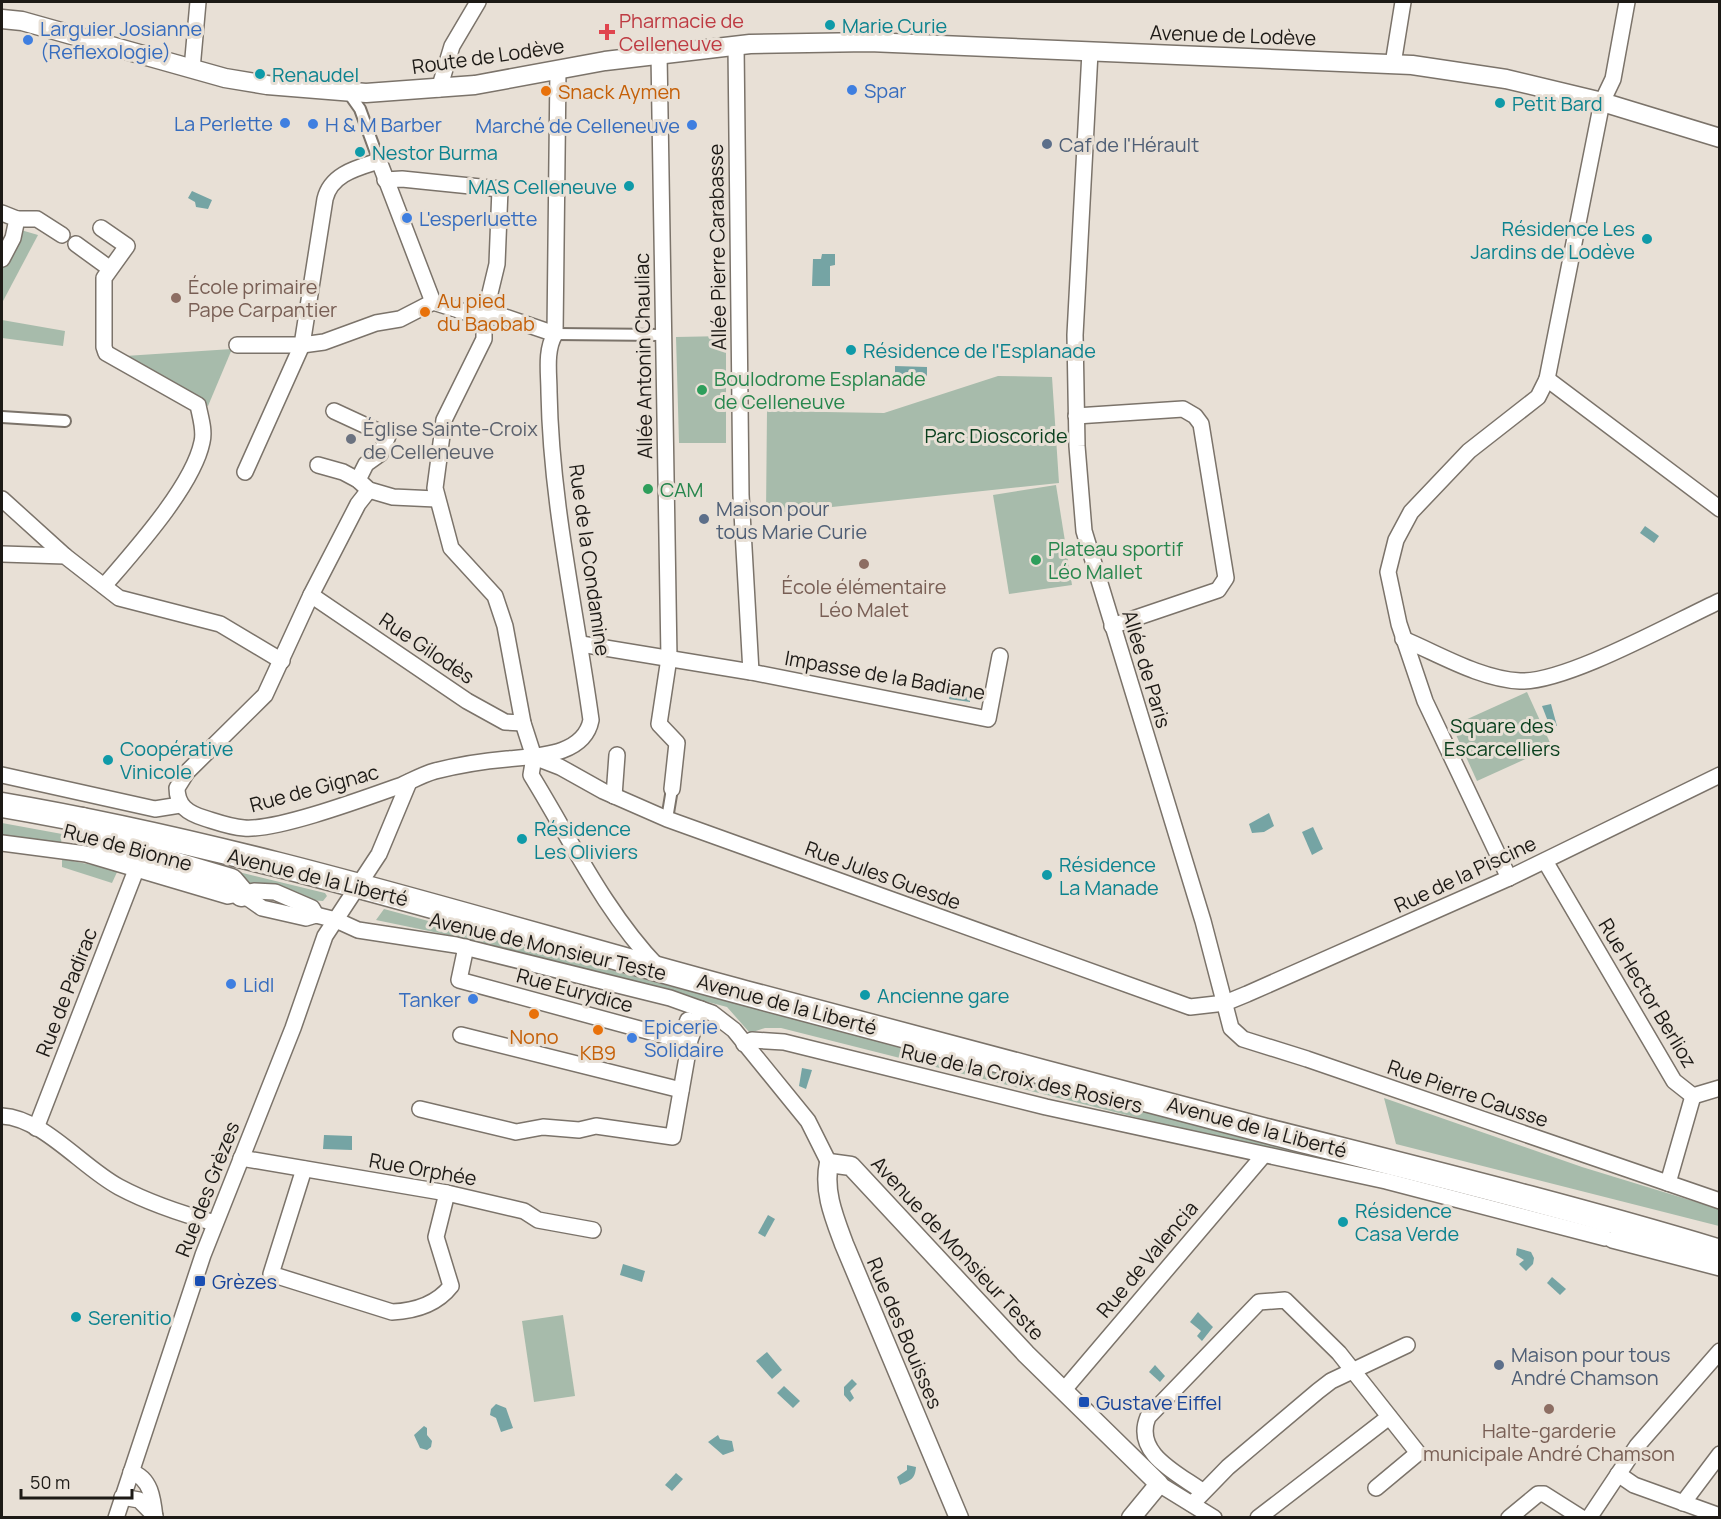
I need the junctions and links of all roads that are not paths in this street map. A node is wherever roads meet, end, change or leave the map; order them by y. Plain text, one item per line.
1 (198, 2) edge
2 (478, 2) edge
3 (1403, 2) edge
4 (1627, 2) edge
5 (2, 19) edge
6 (736, 45) junction
7 (1090, 52) junction
8 (659, 54) junction
9 (1393, 64) junction
10 (192, 69) junction
11 (558, 69) junction
12 (439, 89) junction
13 (348, 92) junction
14 (1602, 102) junction
15 (1719, 138) edge
16 (380, 160) junction
17 (385, 180) junction
18 (2, 213) edge
19 (17, 219) junction
20 (102, 228) dead end
21 (62, 235) dead end
22 (76, 244) dead end
23 (2, 259) edge
24 (109, 268) junction
25 (433, 302) junction
26 (484, 318) junction
27 (555, 334) junction
28 (663, 335) junction
29 (237, 345) dead end
30 (302, 345) junction
31 (1547, 379) junction
32 (334, 411) dead end
33 (1076, 416) junction
34 (2, 417) edge
35 (65, 421) dead end
36 (318, 465) dead end
37 (245, 472) dead end
38 (364, 485) junction
39 (2, 499) edge
40 (436, 499) junction
41 (1719, 508) edge
42 (2, 554) edge
43 (64, 556) junction
44 (104, 586) junction
45 (311, 596) junction
46 (1719, 601) edge
47 (1112, 626) junction
48 (1403, 639) junction
49 (581, 644) junction
50 (1000, 656) dead end
51 (669, 658) junction
52 (282, 661) junction
53 (751, 672) junction
54 (523, 723) junction
55 (617, 755) dead end
56 (534, 758) junction
57 (2, 775) edge
58 (1719, 775) edge
59 (409, 782) junction
60 (672, 789) joint
61 (614, 796) junction
62 (2, 805) edge
63 (180, 805) junction
64 (667, 819) junction
65 (82, 820) junction
66 (2, 843) edge
67 (1545, 861) junction
68 (136, 870) junction
69 (1509, 878) junction
70 (360, 886) junction
71 (242, 894) junction
72 (336, 920) junction
73 (466, 947) junction
74 (661, 970) junction
75 (1225, 1003) junction
76 (696, 1007) junction
77 (461, 1035) dead end
78 (744, 1044) junction
79 (1719, 1088) edge
80 (681, 1090) junction
81 (1693, 1096) junction
82 (420, 1109) dead end
83 (2, 1116) edge
84 (36, 1128) junction
85 (1263, 1155) junction
86 (241, 1158) junction
87 (829, 1163) junction
88 (304, 1169) junction
89 (1668, 1183) junction
90 (447, 1193) junction
91 (1719, 1201) edge
92 (1571, 1207) junction
93 (215, 1223) junction
94 (593, 1230) dead end
95 (1719, 1240) edge
96 (1719, 1252) edge
97 (1719, 1268) edge
98 (1407, 1345) dead end
99 (1719, 1352) edge
100 (1352, 1372) junction
101 (1063, 1391) junction
102 (1389, 1417) junction
103 (1719, 1454) edge
104 (131, 1472) junction
105 (1618, 1474) junction
106 (1159, 1484) junction
107 (1376, 1488) dead end
108 (1202, 1491) junction
109 (122, 1497) junction
110 (1683, 1503) junction
111 (1192, 1504) junction
112 (1719, 1516) edge
113 (155, 1517) edge
114 (116, 1518) edge
115 (959, 1518) edge
116 (1131, 1518) edge
117 (1214, 1518) edge
118 (1258, 1518) edge
119 (1509, 1518) edge
120 (1582, 1518) edge
121 (1589, 1518) edge

1 - 10 street
2 - 12 street
3 - 9 street
4 - 14 street
5 - 10 street, Route de Lodève
6 - 7 street, Avenue de Lodève
6 - 8 street, Route de Lodève
6 - 53 street, Allée Pierre Carabasse
7 - 9 street, Avenue de Lodève
7 - 33 street, Allée de Paris
8 - 11 street, Route de Lodève
8 - 28 street, Allée Antonin Chauliac
9 - 14 street, Avenue de Lodève
10 - 13 street, Route de Lodève
11 - 12 street, Route de Lodève
11 - 27 street, Rue de la Condamine
12 - 13 street, Route de Lodève
13 - 16 street
14 - 15 street, Avenue de Lodève
14 - 31 street
16 - 17 street
16 - 30 street
17 - 25 street
17 - 26 street
18 - 19 street
19 - 21 street
19 - 23 street
20 - 24 street
22 - 24 street
24 - 44 street
25 - 26 street
25 - 30 street
26 - 27 street
26 - 40 street
27 - 28 street
27 - 49 street, Rue de la Condamine
28 - 51 street, Allée Antonin Chauliac
29 - 30 street
30 - 37 street
31 - 41 street
31 - 48 street
32 - 38 street
33 - 47 street, Allée de Paris
33 - 47 street
34 - 35 street
36 - 38 street
38 - 40 street
38 - 45 street
39 - 43 street
40 - 54 street
42 - 43 street
43 - 44 street
44 - 52 street
45 - 52 street
45 - 54 street, Rue Gilodès
46 - 48 street
47 - 75 street, Allée de Paris
48 - 69 street
49 - 51 street
49 - 56 street, Rue de la Condamine
50 - 53 street, Impasse de la Badiane
51 - 53 street
51 - 60 street, Allée Antonin Chauliac
52 - 63 street
54 - 56 street
55 - 61 street
56 - 59 street, Rue de Gignac
56 - 61 street, Rue Jules Guesde
56 - 74 street
57 - 63 street
58 - 67 street, Rue de la Piscine
59 - 63 street, Rue de Gignac
59 - 70 street, Rue des Grèzes
60 - 64 street
61 - 64 street, Rue Jules Guesde
62 - 65 main road, Avenue de la Liberté
64 - 75 street, Rue Jules Guesde
65 - 70 main road, Avenue de la Liberté
65 - 71 main road
66 - 68 street, Rue de Bionne
67 - 69 street, Rue de la Piscine
67 - 81 street, Rue Hector Berlioz
68 - 71 street, Rue de Bionne
68 - 84 street, Rue de Padirac
69 - 75 street, Rue de la Piscine
70 - 72 street, Rue des Grèzes
70 - 74 main road, Avenue de la Liberté
71 - 72 street, Rue de Bionne
72 - 73 street, Avenue de Monsieur Teste
72 - 86 street, Rue des Grèzes
73 - 76 street, Avenue de Monsieur Teste
73 - 76 street, Rue Eurydice
74 - 92 main road, Avenue de la Liberté
75 - 89 street, Rue Pierre Causse
76 - 78 street, Avenue de Monsieur Teste
76 - 80 street
77 - 80 street
78 - 85 street, Rue de la Croix des Rosiers
78 - 87 street, Avenue de Monsieur Teste
79 - 81 street
80 - 82 street
81 - 89 street, Rue Hector Berlioz
83 - 84 street
84 - 93 street
85 - 97 street, Rue de la Croix des Rosiers
85 - 101 street, Rue de Valencia
86 - 88 street, Rue Orphée
86 - 93 street, Rue des Grèzes
87 - 101 street, Avenue de Monsieur Teste
87 - 115 street, Rue des Bouisses
88 - 90 street, Rue Orphée
88 - 90 street
89 - 91 street, Rue Pierre Causse
90 - 94 street, Rue Orphée
92 - 95 main road, Avenue de la Liberté
92 - 96 main road, Avenue de la Liberté
93 - 104 street, Rue des Grèzes
98 - 100 street
99 - 105 street
100 - 102 street
100 - 108 street
100 - 108 street
101 - 106 street, Avenue de Monsieur Teste
102 - 107 street
102 - 118 street
103 - 110 street
104 - 109 street, Rue des Grèzes
104 - 113 street
105 - 110 street
105 - 121 street
106 - 111 street, Avenue de Monsieur Teste
106 - 116 street
108 - 111 street
109 - 113 street
109 - 114 street, Rue des Grèzes
110 - 112 street
111 - 117 street, Avenue de Monsieur Teste
119 - 120 street

